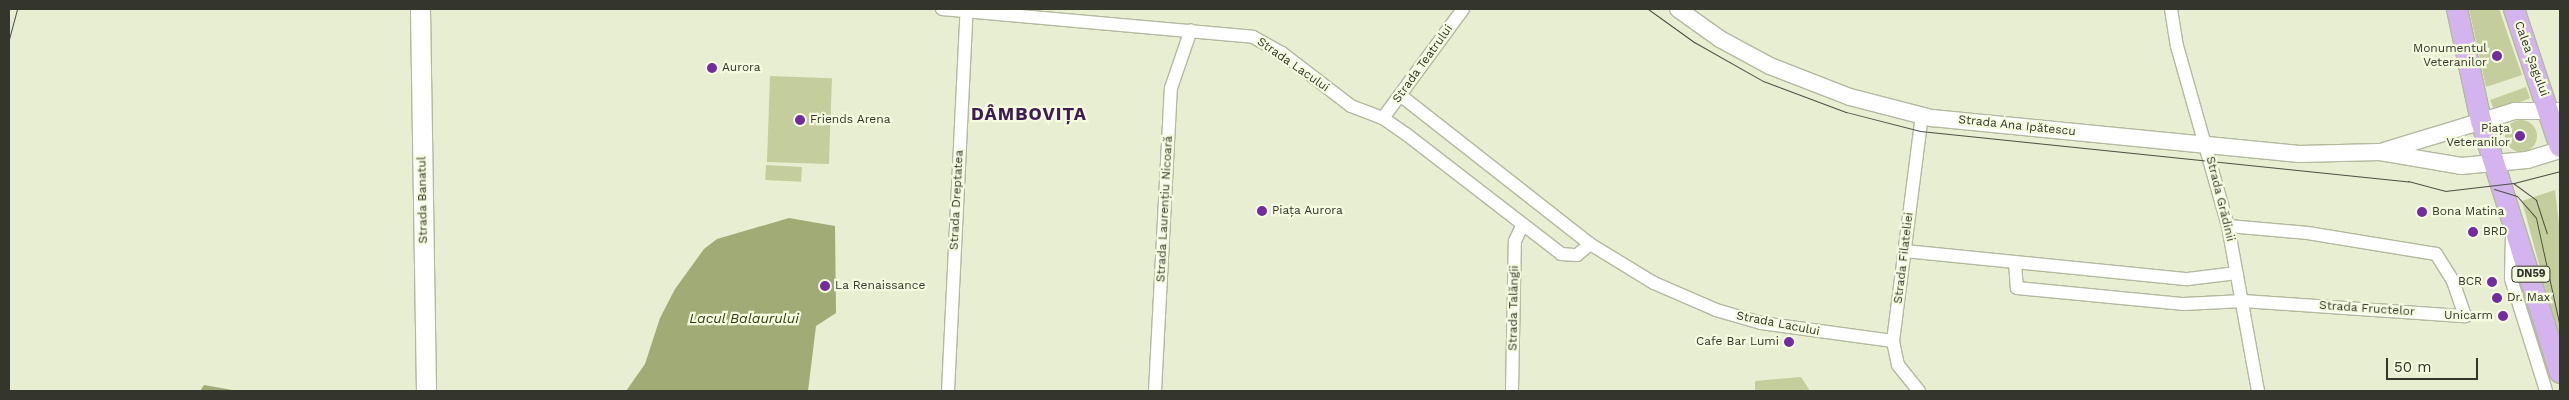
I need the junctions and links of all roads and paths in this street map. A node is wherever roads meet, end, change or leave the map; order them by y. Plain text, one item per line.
1 (420, 9) edge
2 (942, 9) edge
3 (967, 9) edge
4 (1463, 9) edge
5 (1678, 9) edge
6 (2171, 9) edge
7 (2457, 9) edge
8 (2514, 9) edge
9 (1191, 30) junction
10 (1400, 95) junction
11 (2555, 110) edge
12 (1922, 116) junction
13 (1383, 118) junction
14 (2481, 121) junction
15 (2206, 146) junction
16 (2560, 148) edge
17 (2380, 152) junction
18 (2494, 165) junction
19 (2513, 221) junction
20 (1522, 226) junction
21 (2228, 226) junction
22 (1590, 244) junction
23 (1905, 251) junction
24 (2015, 262) junction
25 (2237, 273) junction
26 (2243, 301) junction
27 (1893, 341) junction
28 (2560, 373) edge
29 (426, 391) edge
30 (948, 391) edge
31 (1155, 391) edge
32 (1512, 391) edge
33 (1919, 391) edge
34 (2258, 391) edge
35 (2546, 391) edge

1 - 29 main road, Strada Banatul
2 - 3 street, Strada Lacului
3 - 9 street, Strada Lacului
3 - 30 street, Strada Dreptatea
4 - 10 street, Strada Teatrului
5 - 12 street, Strada Ana Ipătescu
6 - 15 street, Strada Grădinii
7 - 14 main road, DN59
8 - 11 main road, Calea Șagului
9 - 13 street, Strada Lacului
9 - 31 street, Strada Laurențiu Nicoară
10 - 13 street, Strada Teatrului
10 - 22 street, Strada Lacului
11 - 14 street
11 - 16 main road
12 - 15 street, Strada Ana Ipătescu
12 - 23 street, Strada Filateliei
13 - 20 street, Strada Lacului
14 - 17 street, Strada Ana Ipătescu
14 - 18 main road, DN59
15 - 17 street, Strada Ana Ipătescu
15 - 21 street, Strada Grădinii
16 - 18 street
17 - 18 street, Strada Ana Ipătescu
18 - 19 main road, DN59
19 - 28 main road, DN59
19 - 35 street
20 - 22 street, Strada Lacului
20 - 32 street, Strada Talăngii
21 - 25 street, Strada Grădinii
21 - 26 street, Strada Fructelor
22 - 27 street, Strada Lacului
23 - 24 street
23 - 27 street, Strada Filateliei
24 - 25 street
24 - 26 street, Strada Fructelor
25 - 26 street, Strada Grădinii
26 - 34 street, Strada Grădinii
27 - 33 street, Strada Filateliei

